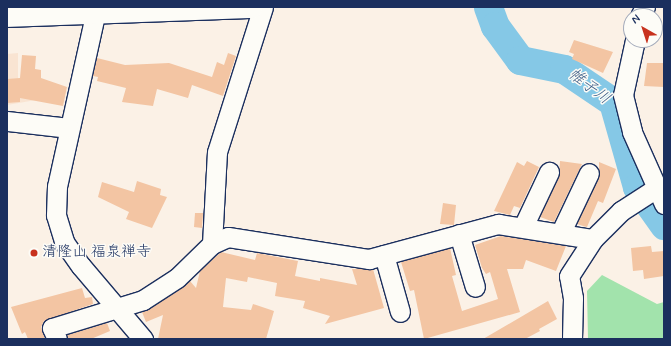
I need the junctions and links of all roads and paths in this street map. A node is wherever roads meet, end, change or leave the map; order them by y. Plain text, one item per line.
1 (252, 7) edge
2 (263, 7) edge
3 (95, 15) junction
4 (7, 16) edge
5 (633, 48) edge
6 (7, 121) edge
7 (69, 128) junction
8 (548, 172) dead end
9 (589, 173) dead end
10 (650, 197) edge
11 (523, 227) junction
12 (561, 232) junction
13 (459, 234) junction
14 (593, 239) junction
15 (212, 244) junction
16 (384, 255) junction
17 (475, 287) dead end
18 (114, 309) junction
19 (400, 312) dead end
20 (57, 339) edge
21 (143, 339) edge
22 (572, 339) edge

1 - 3 highway
2 - 15 street
3 - 4 highway
3 - 7 street
5 - 10 street
6 - 7 street
7 - 18 street
8 - 11 street
9 - 12 street
10 - 14 street
11 - 12 street
11 - 13 street
12 - 14 street
13 - 16 street
13 - 17 street
14 - 22 street
15 - 16 street
15 - 18 street
16 - 19 street
18 - 20 street
18 - 21 street

